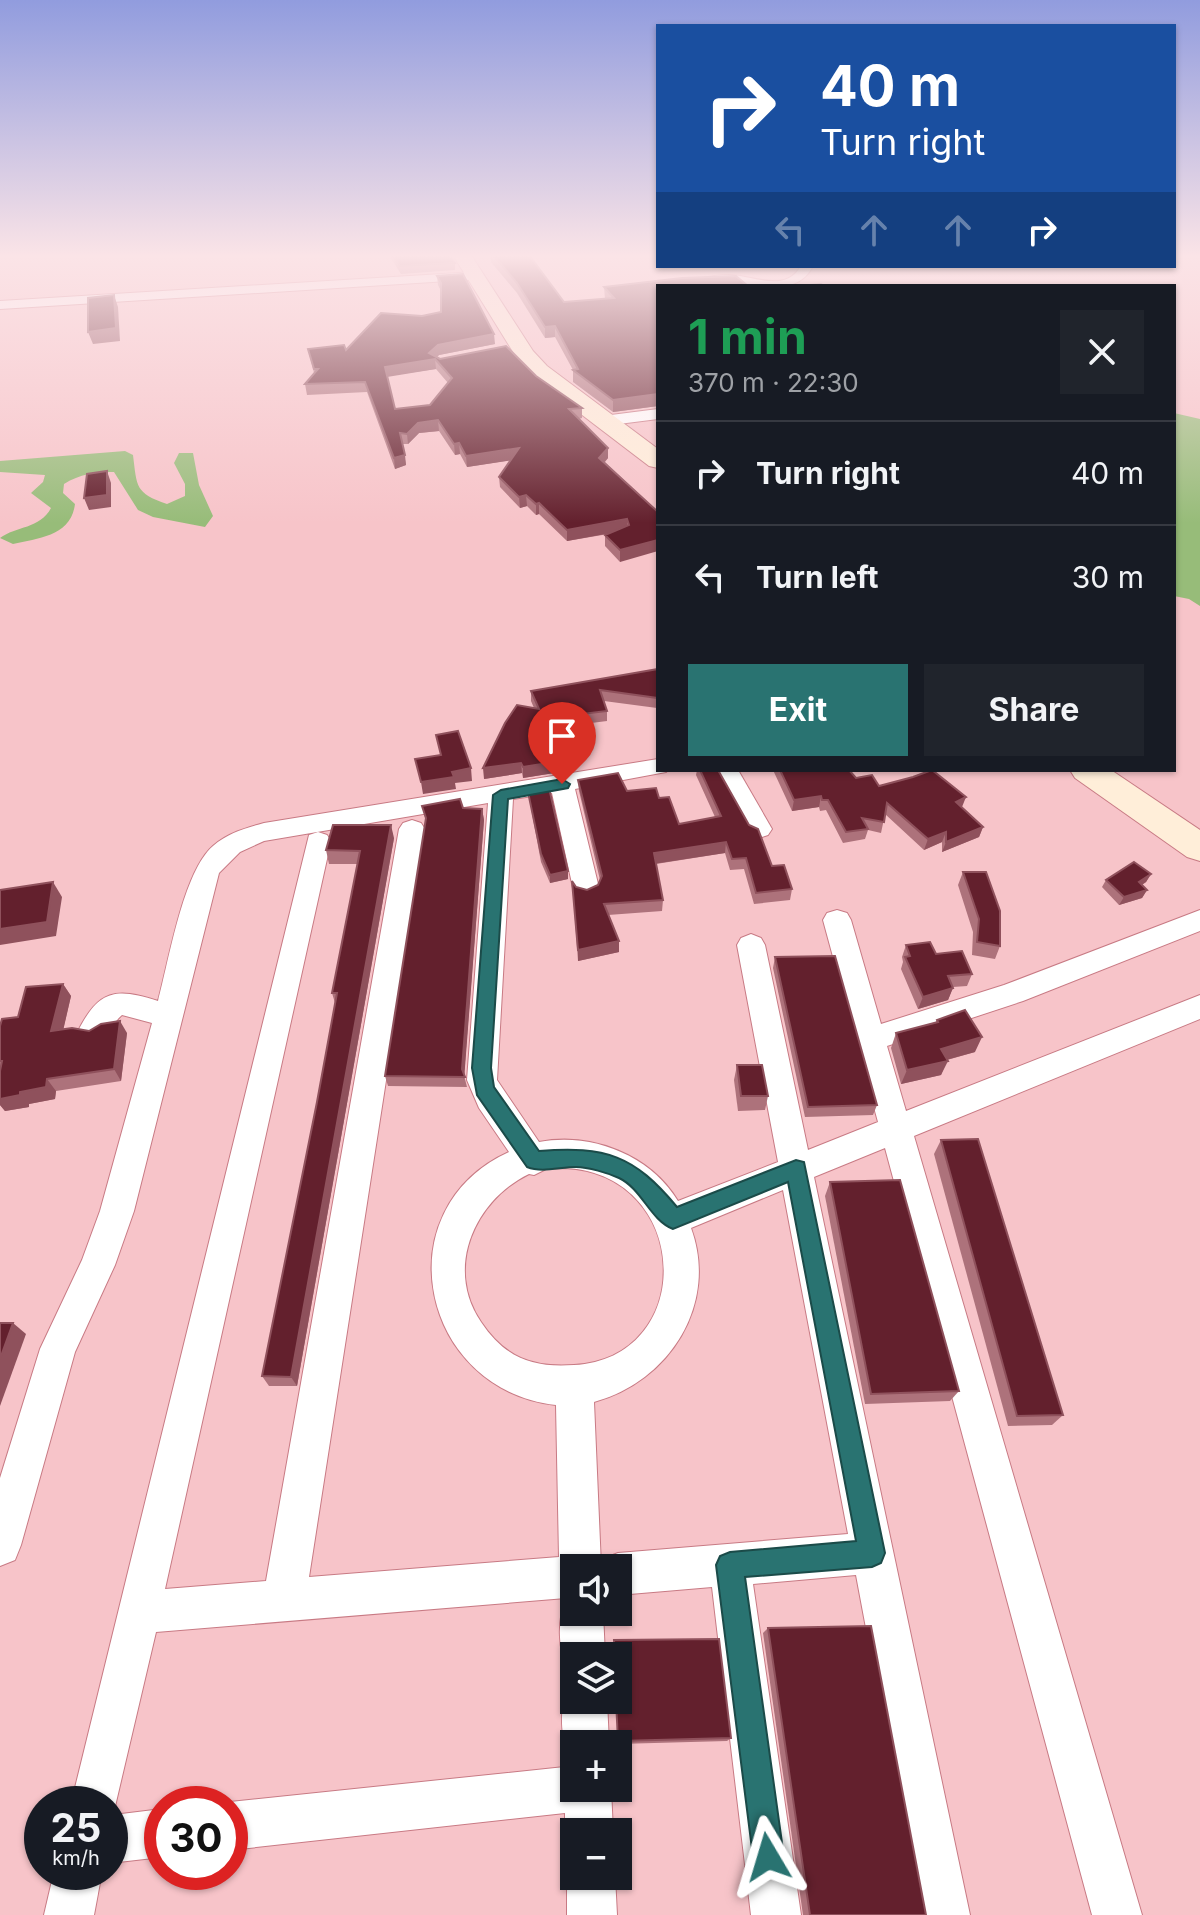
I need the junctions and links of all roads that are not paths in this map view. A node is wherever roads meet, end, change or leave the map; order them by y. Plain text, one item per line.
1 (511, 344) edge
2 (656, 414) edge
3 (603, 421) junction
4 (656, 460) edge
5 (656, 767) edge
6 (727, 772) edge
7 (1090, 772) edge
8 (562, 784) junction
9 (501, 795) junction
10 (412, 829) dead end
11 (759, 829) edge
12 (318, 841) dead end
13 (1200, 848) edge
14 (586, 888) edge
15 (837, 920) dead end
16 (1200, 920) edge
17 (751, 945) dead end
18 (1200, 1007) edge
19 (168, 1016) junction
20 (93, 1031) edge
21 (872, 1039) junction
22 (898, 1129) junction
23 (534, 1161) junction
24 (796, 1169) junction
25 (673, 1219) junction
26 (574, 1384) junction
27 (0, 1545) edge
28 (872, 1553) junction
29 (580, 1554) edge
30 (730, 1565) junction
31 (632, 1573) edge
32 (560, 1578) edge
33 (284, 1600) junction
34 (138, 1612) junction
35 (98, 1786) edge
36 (560, 1791) edge
37 (248, 1824) edge
38 (74, 1890) edge
39 (591, 1890) edge
40 (69, 1915) edge
41 (592, 1915) edge
42 (776, 1915) edge
43 (945, 1915) edge
44 (1117, 1915) edge

1 - 3 main road
2 - 3 street
3 - 4 main road
5 - 8 street
6 - 11 street
7 - 13 main road
8 - 9 street
8 - 14 street
9 - 19 street
9 - 23 street
10 - 33 street
12 - 34 street
15 - 21 street
16 - 21 street
17 - 24 street
18 - 22 street
19 - 20 street
19 - 27 street
21 - 22 street
22 - 24 street
22 - 44 street
23 - 25 street
23 - 26 street
24 - 25 street
24 - 28 street
25 - 26 street
26 - 29 street
28 - 30 street
28 - 43 street
30 - 31 street
30 - 42 street
32 - 33 street
33 - 34 street
34 - 35 street
36 - 37 street
38 - 40 street
39 - 41 street

